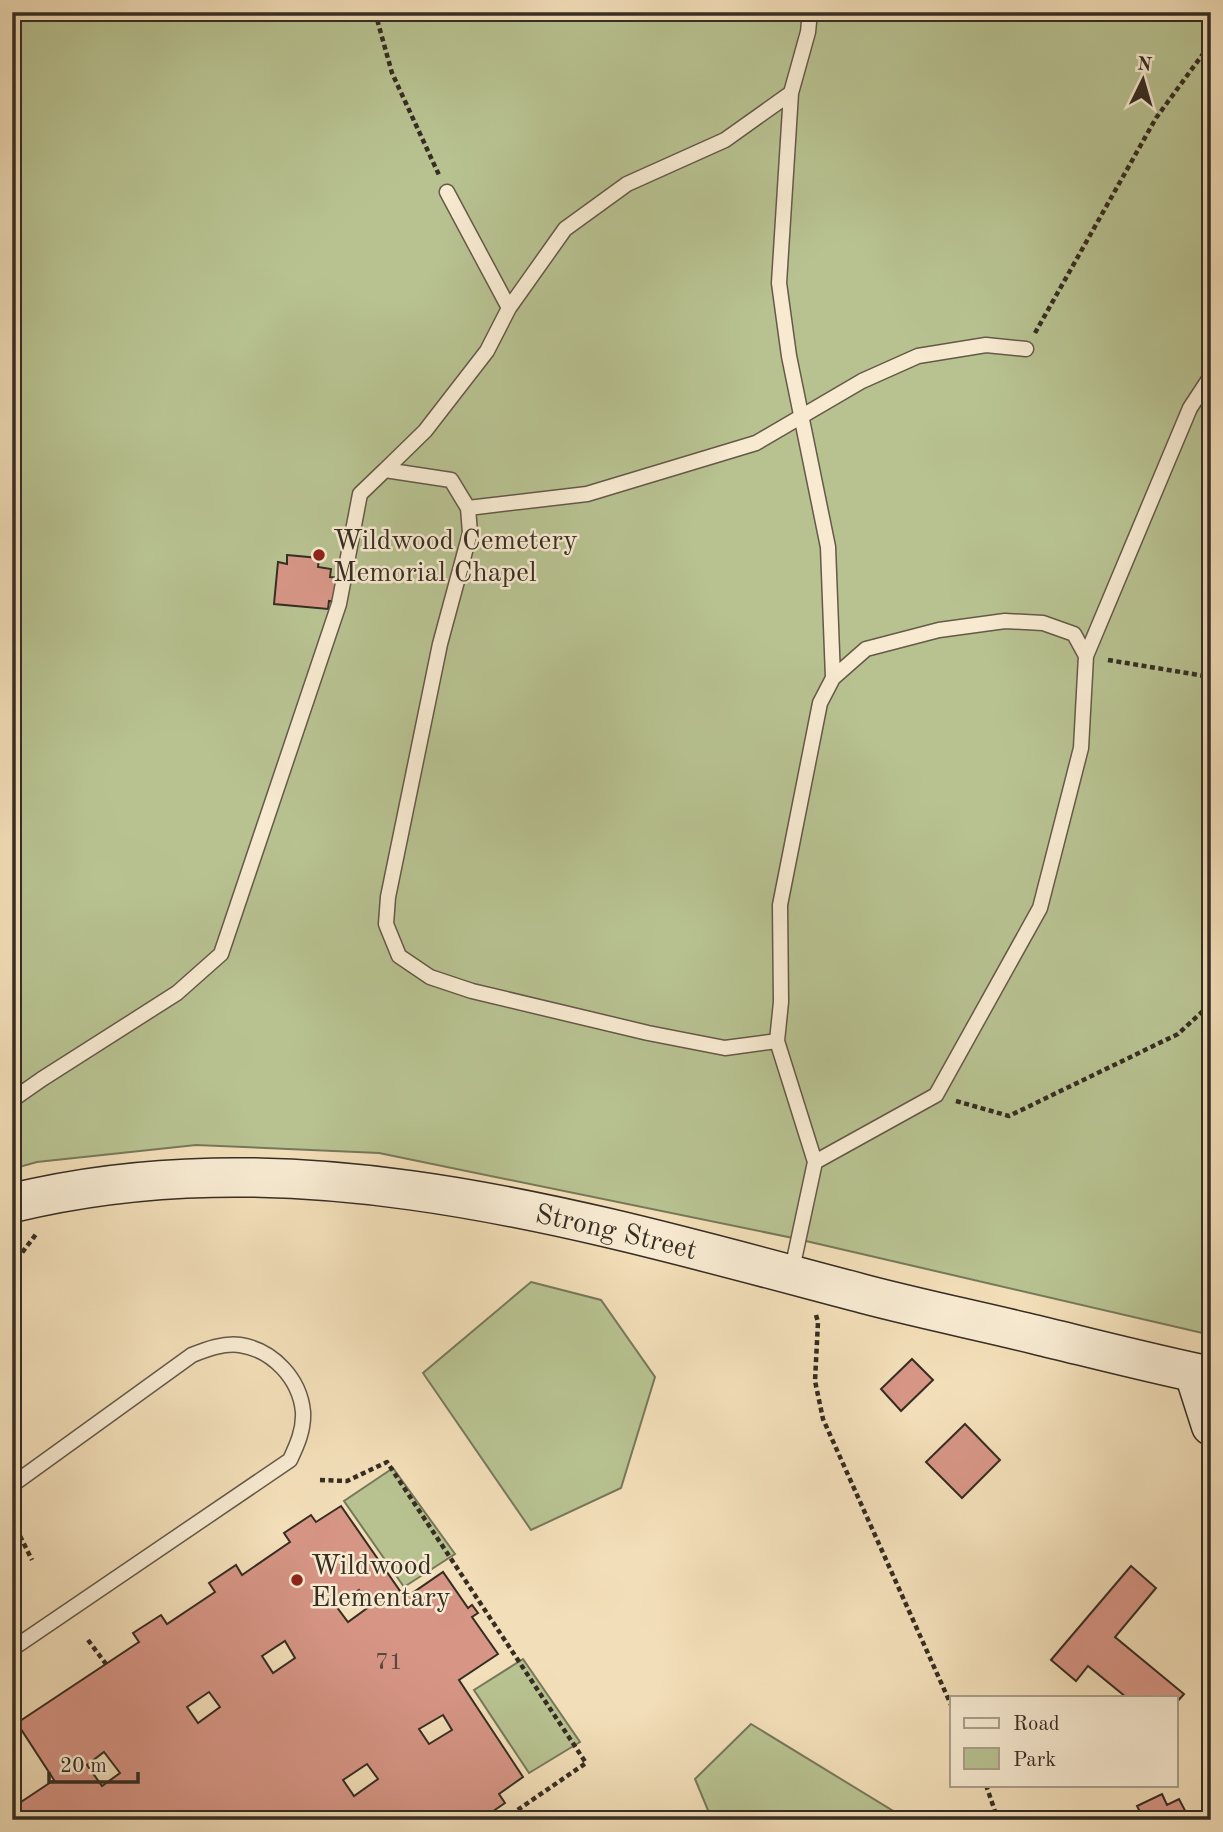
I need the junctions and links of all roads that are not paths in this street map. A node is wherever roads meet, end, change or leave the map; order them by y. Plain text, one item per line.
1 (810, 12) edge
2 (791, 93) junction
3 (447, 192) road end
4 (509, 308) junction
5 (1026, 348) road end
6 (1211, 376) edge
7 (801, 418) junction
8 (385, 470) junction
9 (468, 508) junction
10 (1086, 656) junction
11 (833, 678) junction
12 (777, 1041) junction
13 (12, 1100) edge
14 (816, 1162) junction
15 (12, 1203) edge
16 (801, 1290) junction
17 (1203, 1374) edge
18 (1211, 1426) edge
19 (12, 1485) edge
20 (12, 1649) edge

1 - 2 lane
2 - 4 lane
2 - 7 lane
3 - 4 lane
4 - 8 lane
5 - 7 lane
6 - 10 lane
7 - 9 lane
7 - 11 lane
8 - 9 lane
8 - 13 lane
9 - 12 lane
10 - 11 lane
10 - 14 lane
11 - 12 lane
12 - 14 lane
14 - 16 lane
15 - 16 main road, Strong Street
16 - 17 main road, Strong Street
17 - 18 main road
19 - 20 lane

